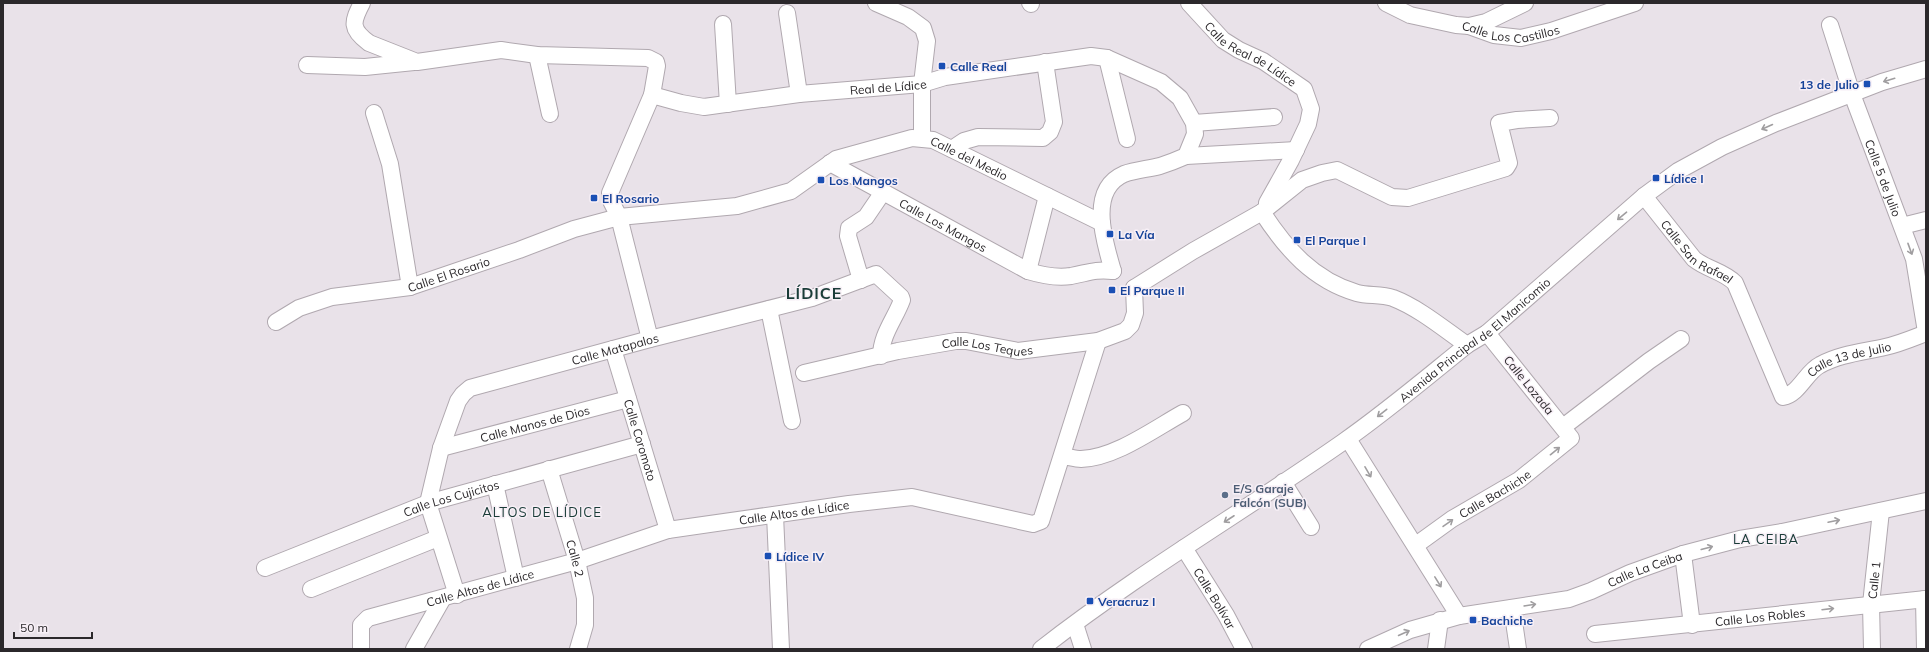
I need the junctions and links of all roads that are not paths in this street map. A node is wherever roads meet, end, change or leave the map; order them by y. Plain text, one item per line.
1 (362, 3) edge
2 (876, 3) edge
3 (1189, 3) edge
4 (1386, 3) edge
5 (1525, 3) edge
6 (1635, 3) edge
7 (787, 13) dead end
8 (723, 24) dead end
9 (1830, 25) dead end
10 (1469, 26) junction
11 (537, 55) junction
12 (1107, 58) junction
13 (417, 62) junction
14 (1045, 62) junction
15 (307, 65) dead end
16 (1926, 69) edge
17 (922, 84) junction
18 (799, 94) junction
19 (1852, 94) junction
20 (652, 95) junction
21 (728, 104) junction
22 (374, 113) dead end
23 (550, 114) dead end
24 (1274, 117) dead end
25 (1550, 118) dead end
26 (1194, 122) junction
27 (922, 138) junction
28 (1127, 138) dead end
29 (952, 149) junction
30 (1296, 150) junction
31 (1186, 156) junction
32 (830, 163) junction
33 (883, 192) junction
34 (1047, 196) junction
35 (1644, 196) junction
36 (1262, 212) junction
37 (619, 217) junction
38 (1926, 220) edge
39 (1102, 223) junction
40 (1902, 226) junction
41 (1028, 271) junction
42 (1113, 271) junction
43 (861, 280) junction
44 (410, 287) junction
45 (1134, 288) junction
46 (769, 309) junction
47 (276, 322) dead end
48 (1487, 333) junction
49 (1926, 333) edge
50 (650, 339) junction
51 (1681, 339) dead end
52 (1098, 341) junction
53 (1467, 345) junction
54 (613, 349) junction
55 (881, 356) junction
56 (804, 373) dead end
57 (1782, 396) joint
58 (628, 399) junction
59 (1183, 413) dead end
60 (792, 421) dead end
61 (1566, 432) junction
62 (1348, 439) junction
63 (642, 444) junction
64 (441, 448) junction
65 (1063, 456) junction
66 (549, 469) junction
67 (1283, 482) junction
68 (495, 484) junction
69 (1926, 501) edge
70 (428, 503) junction
71 (1881, 511) junction
72 (775, 515) junction
73 (1311, 527) dead end
74 (668, 530) junction
75 (438, 538) junction
76 (1416, 545) junction
77 (1184, 548) junction
78 (1683, 554) junction
79 (577, 562) junction
80 (266, 568) dead end
81 (516, 578) junction
82 (311, 589) dead end
83 (450, 597) junction
84 (1925, 599) edge
85 (1870, 604) junction
86 (1512, 608) junction
87 (1459, 616) junction
88 (1440, 620) junction
89 (1692, 625) junction
90 (1069, 628) junction
91 (1595, 634) dead end
92 (1237, 646) edge
93 (361, 649) edge
94 (414, 649) edge
95 (578, 649) edge
96 (781, 649) edge
97 (1041, 649) edge
98 (1058, 649) edge
99 (1083, 649) edge
100 (1368, 649) edge
101 (1436, 649) edge
102 (1518, 649) edge
103 (1872, 649) edge
104 (1925, 649) edge

1 - 13 street
2 - 17 street
3 - 30 street, Calle Real de Lídice
4 - 10 street, Calle Los Castillos
5 - 10 street
6 - 10 street, Calle Los Castillos
7 - 18 street
8 - 21 street
9 - 19 street, Calle 5 de Julio
11 - 13 street
11 - 20 street
11 - 23 street
12 - 14 street, Real de Lídice
12 - 26 street, Real de Lídice
12 - 28 street
13 - 15 street
14 - 17 street, Real de Lídice
14 - 29 street
16 -> 19 street, Avenida Principal de El Manicomio
17 - 18 street, Real de Lídice
17 - 27 street
18 - 21 street, Real de Lídice
19 -> 35 street, Avenida Principal de El Manicomio
19 - 40 street, Calle 5 de Julio
20 - 21 street, Real de Lídice
20 - 37 street
22 - 44 street
24 - 26 street
25 - 36 street
26 - 31 street
27 - 29 street, Calle del Medio
27 - 32 street, Calle del Medio
29 - 34 street, Calle del Medio
30 - 31 street
30 - 36 street, Calle Real de Lídice
31 - 39 street
32 - 33 street, Calle Los Mangos
32 - 37 street
33 - 41 street, Calle Los Mangos
33 - 43 street
34 - 39 street, Calle del Medio
34 - 41 street
35 -> 48 street, Avenida Principal de El Manicomio
35 - 57 street, Calle San Rafael
36 - 45 street
36 - 53 street
37 - 44 street, Calle El Rosario
37 - 50 street
38 - 40 street
39 - 42 street
40 -> 49 street, Calle 5 de Julio
41 - 42 street, Calle Los Mangos
42 - 45 street
43 - 46 street, Calle Matapalos
43 - 55 street, Calle Matapalos
44 - 47 street, Calle El Rosario
45 - 52 street, Calle Los Teques
46 - 50 street, Calle Matapalos
46 - 60 street
48 - 53 street, Avenida Principal de El Manicomio
48 - 61 street, Calle Lozada
49 - 57 street, Calle 13 de Julio
50 - 54 street, Calle Matapalos
51 - 61 street, Calle Bachiche
52 - 55 street, Calle Los Teques
52 - 65 street, Calle Altos de Lídice
53 -> 62 street, Avenida Principal de El Manicomio
54 - 58 street, Calle Coromoto
54 - 64 street, Calle Matapalos
55 - 56 street, Calle Los Teques
58 - 63 street, Calle Coromoto
58 - 64 street, Calle Manos de Dios
59 - 65 street
76 -> 61 street, Calle Bachiche
62 - 67 street, Avenida Principal de El Manicomio
62 -> 76 street
63 - 66 street, Calle Los Cujicitos
63 - 74 street, Calle Coromoto
64 - 70 street, Calle Matapalos
65 - 72 street, Calle Altos de Lídice
66 - 68 street, Calle Los Cujicitos
66 - 79 street, Calle 2
67 - 73 street
67 -> 77 street, Avenida Principal de El Manicomio
68 - 70 street, Calle Los Cujicitos
68 - 81 street
69 - 71 street, Calle La Ceiba
70 - 75 street, Calle Matapalos
70 - 80 street, Calle Los Cujicitos
78 -> 71 street, Calle La Ceiba
71 - 85 street, Calle 1
72 - 74 street, Calle Altos de Lídice
72 - 96 street
74 - 79 street, Calle Altos de Lídice
75 - 82 street
75 - 83 street, Calle Matapalos
76 -> 87 street
77 - 90 street, Avenida Principal de El Manicomio
77 - 92 street, Calle Bolívar
86 -> 78 street, Calle La Ceiba
78 - 89 street
79 - 81 street, Calle Altos de Lídice
79 - 95 street, Calle 2
81 - 83 street, Calle Altos de Lídice
83 - 93 street, Calle Altos de Lídice
83 - 94 street
84 - 85 street, Calle Los Robles
84 - 104 street
89 -> 85 street, Calle Los Robles
85 - 103 street, Calle 1
86 - 87 street, Calle La Ceiba
86 - 102 street
87 - 88 street, Calle La Ceiba
100 -> 88 street, Calle La Ceiba
88 - 101 street
89 - 91 street, Calle Los Robles
90 - 97 street, Avenida Principal de El Manicomio
90 - 98 street
90 - 99 street

